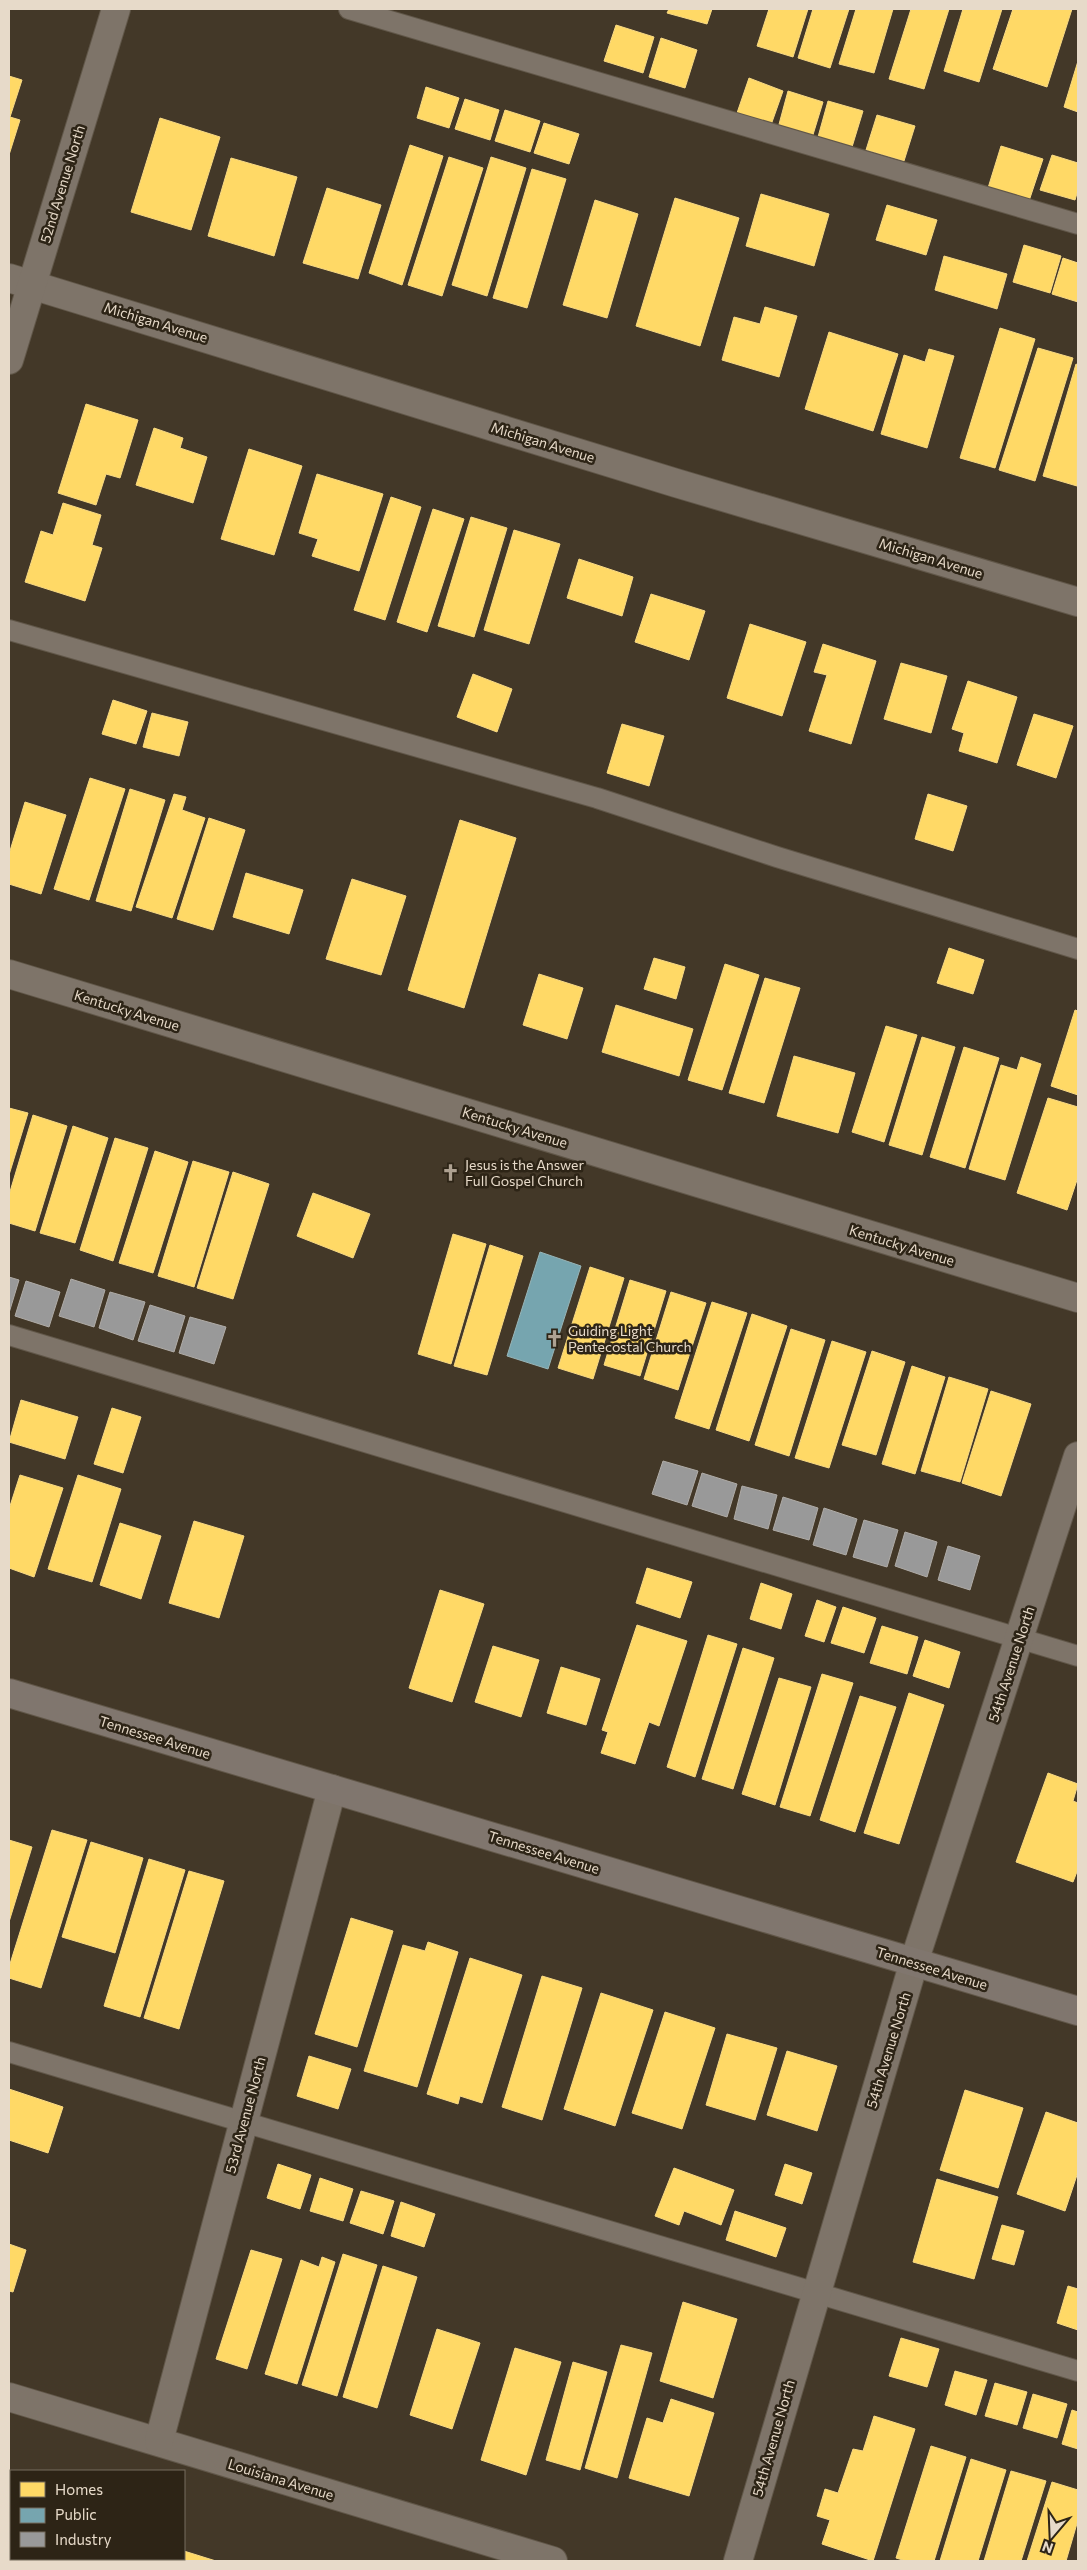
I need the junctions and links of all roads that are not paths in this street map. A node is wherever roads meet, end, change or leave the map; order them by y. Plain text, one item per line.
1 (116, 9) edge
2 (349, 9) edge
3 (1078, 224) edge
4 (20, 281) edge
5 (9, 360) edge
6 (1078, 602) edge
7 (9, 630) edge
8 (1078, 949) edge
9 (9, 974) edge
10 (1078, 1298) edge
11 (9, 1335) edge
12 (1078, 1456) edge
13 (1019, 1637) junction
14 (1078, 1656) edge
15 (9, 1693) edge
16 (332, 1789) junction
17 (914, 1962) junction
18 (1078, 2011) edge
19 (9, 2052) edge
20 (243, 2122) junction
21 (815, 2293) junction
22 (1078, 2371) edge
23 (9, 2397) edge
24 (159, 2441) junction
25 (553, 2561) edge
26 (738, 2561) edge

1 - 4 street, 52nd Avenue North
2 - 3 lane
4 - 5 street, 52nd Avenue North
4 - 6 street, Michigan Avenue
7 - 8 lane
9 - 10 street, Kentucky Avenue
11 - 13 lane
12 - 13 street, 54th Avenue North
13 - 14 lane
13 - 17 street, 54th Avenue North
15 - 16 street, Tennessee Avenue
16 - 17 street, Tennessee Avenue
16 - 20 street, 53rd Avenue North
17 - 18 street, Tennessee Avenue
17 - 21 street, 54th Avenue North
19 - 20 lane
20 - 21 lane
20 - 24 street, 53rd Avenue North
21 - 22 lane
21 - 26 street, 54th Avenue North
23 - 24 street, Louisiana Avenue
24 - 25 street, Louisiana Avenue

